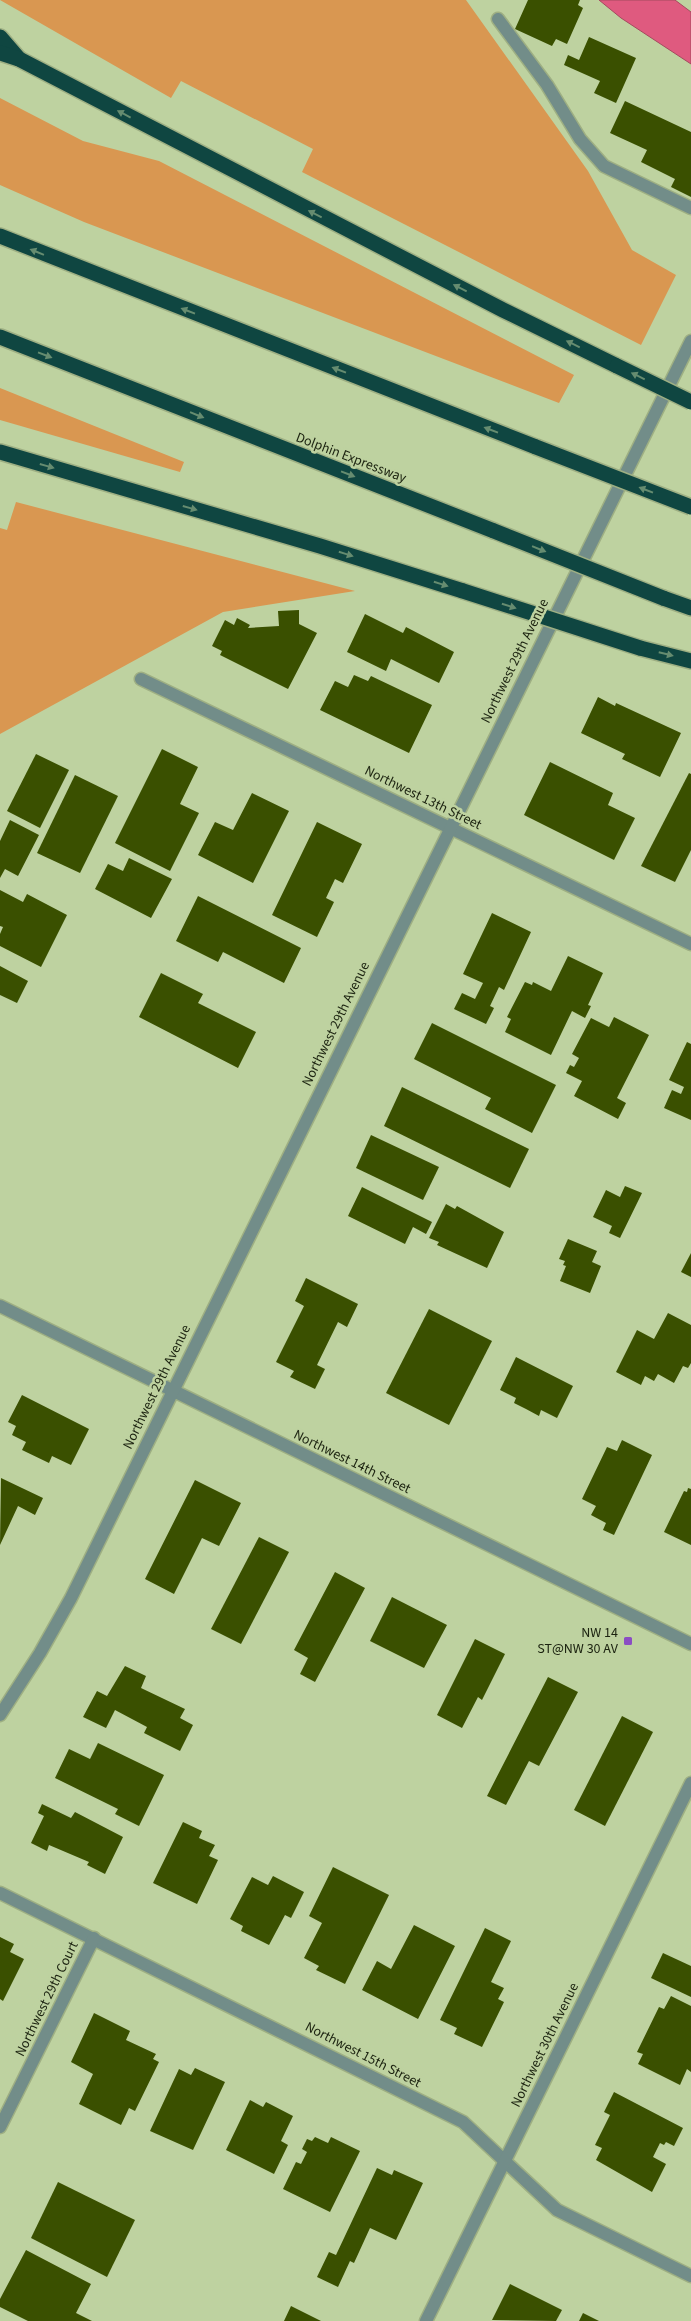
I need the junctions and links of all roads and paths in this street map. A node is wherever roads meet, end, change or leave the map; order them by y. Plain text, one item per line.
1 (498, 19) dead end
2 (0, 37) edge
3 (0, 53) edge
4 (19, 59) junction
5 (691, 208) edge
6 (0, 236) edge
7 (0, 337) edge
8 (691, 341) edge
9 (691, 402) edge
10 (0, 452) edge
11 (691, 507) edge
12 (691, 608) edge
13 (691, 661) edge
14 (142, 679) dead end
15 (450, 827) junction
16 (691, 944) edge
17 (0, 1306) edge
18 (172, 1391) junction
19 (691, 1644) edge
20 (0, 1715) edge
21 (691, 1783) edge
22 (0, 1893) edge
23 (94, 1938) junction
24 (0, 2127) edge
25 (504, 2161) junction
26 (691, 2276) edge
27 (426, 2321) edge

1 - 5 street
2 - 4 highway
3 - 4 highway
9 -> 4 highway, bridge
11 -> 6 highway, bridge
7 -> 12 highway, Dolphin Expressway, bridge
8 - 15 street, Northwest 29th Avenue
10 -> 13 highway, bridge
14 - 15 street, Northwest 13th Street
15 - 16 street, Northwest 13th Street
15 - 18 street, Northwest 29th Avenue
17 - 18 street, Northwest 14th Street
18 - 19 street, Northwest 14th Street
18 - 20 street, Northwest 29th Avenue
21 - 25 street, Northwest 30th Avenue
22 - 23 street, Northwest 15th Street
23 - 24 street, Northwest 29th Court
23 - 25 street, Northwest 15th Street
25 - 26 street, Northwest 15th Street
25 - 27 street, Northwest 30th Avenue

